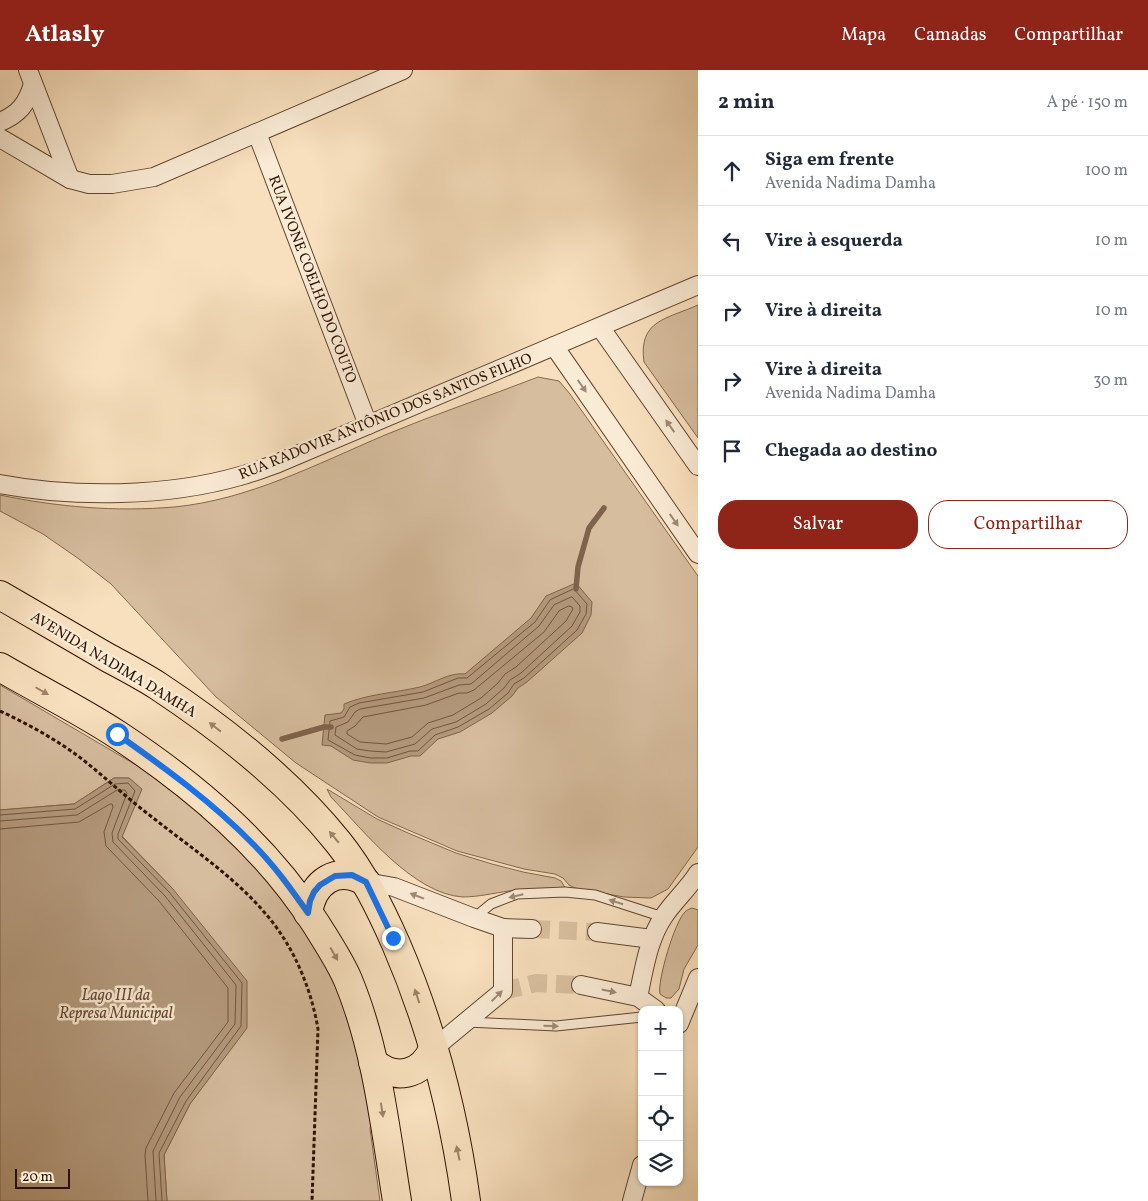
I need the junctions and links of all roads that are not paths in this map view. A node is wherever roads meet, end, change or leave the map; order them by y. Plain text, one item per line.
1 (404, 70) edge
2 (377, 75) edge
3 (31, 77) edge
4 (0, 122) edge
5 (257, 133) junction
6 (0, 138) edge
7 (70, 179) junction
8 (698, 286) edge
9 (600, 327) junction
10 (554, 346) junction
11 (368, 425) junction
12 (698, 466) edge
13 (0, 484) edge
14 (698, 554) edge
15 (0, 595) edge
16 (0, 667) edge
17 (366, 882) junction
18 (695, 883) edge
19 (308, 913) junction
20 (663, 917) junction
21 (474, 918) junction
22 (503, 928) junction
23 (532, 929) tunnel mouth
24 (597, 932) tunnel mouth
25 (652, 939) junction
26 (698, 978) edge
27 (581, 985) tunnel mouth
28 (638, 997) junction
29 (650, 1006) edge
30 (683, 1014) edge
31 (638, 1017) edge
32 (467, 1022) junction
33 (433, 1049) junction
34 (373, 1062) junction
35 (638, 1179) edge
36 (397, 1201) edge
37 (466, 1201) edge
38 (632, 1201) edge

1 - 2 street
2 - 5 street
3 - 4 street
3 - 7 street
5 - 7 street
5 - 11 street, RUA IVONE COELHO DO COUTO
6 - 7 street
8 - 9 street, RUA RADOVIR ANTÔNIO DOS SANTOS FILHO
9 - 10 street, RUA RADOVIR ANTÔNIO DOS SANTOS FILHO
12 -> 9 street
10 - 11 street, RUA RADOVIR ANTÔNIO DOS SANTOS FILHO
10 -> 14 street
11 - 13 street, RUA RADOVIR ANTÔNIO DOS SANTOS FILHO
17 -> 15 main road, AVENIDA NADIMA DAMHA
16 -> 19 main road
17 - 19 main road
21 -> 17 street
33 -> 17 main road, AVENIDA NADIMA DAMHA
18 - 20 street
19 -> 34 main road
20 -> 21 lane
20 - 25 street
21 - 22 street
22 - 23 street
32 -> 22 street
24 - 25 street
25 - 28 street
26 - 30 street
27 -> 28 street
28 - 29 street
32 -> 31 lane
32 - 33 street
33 - 34 main road
37 -> 33 main road, AVENIDA NADIMA DAMHA
34 -> 36 main road
35 - 38 street

